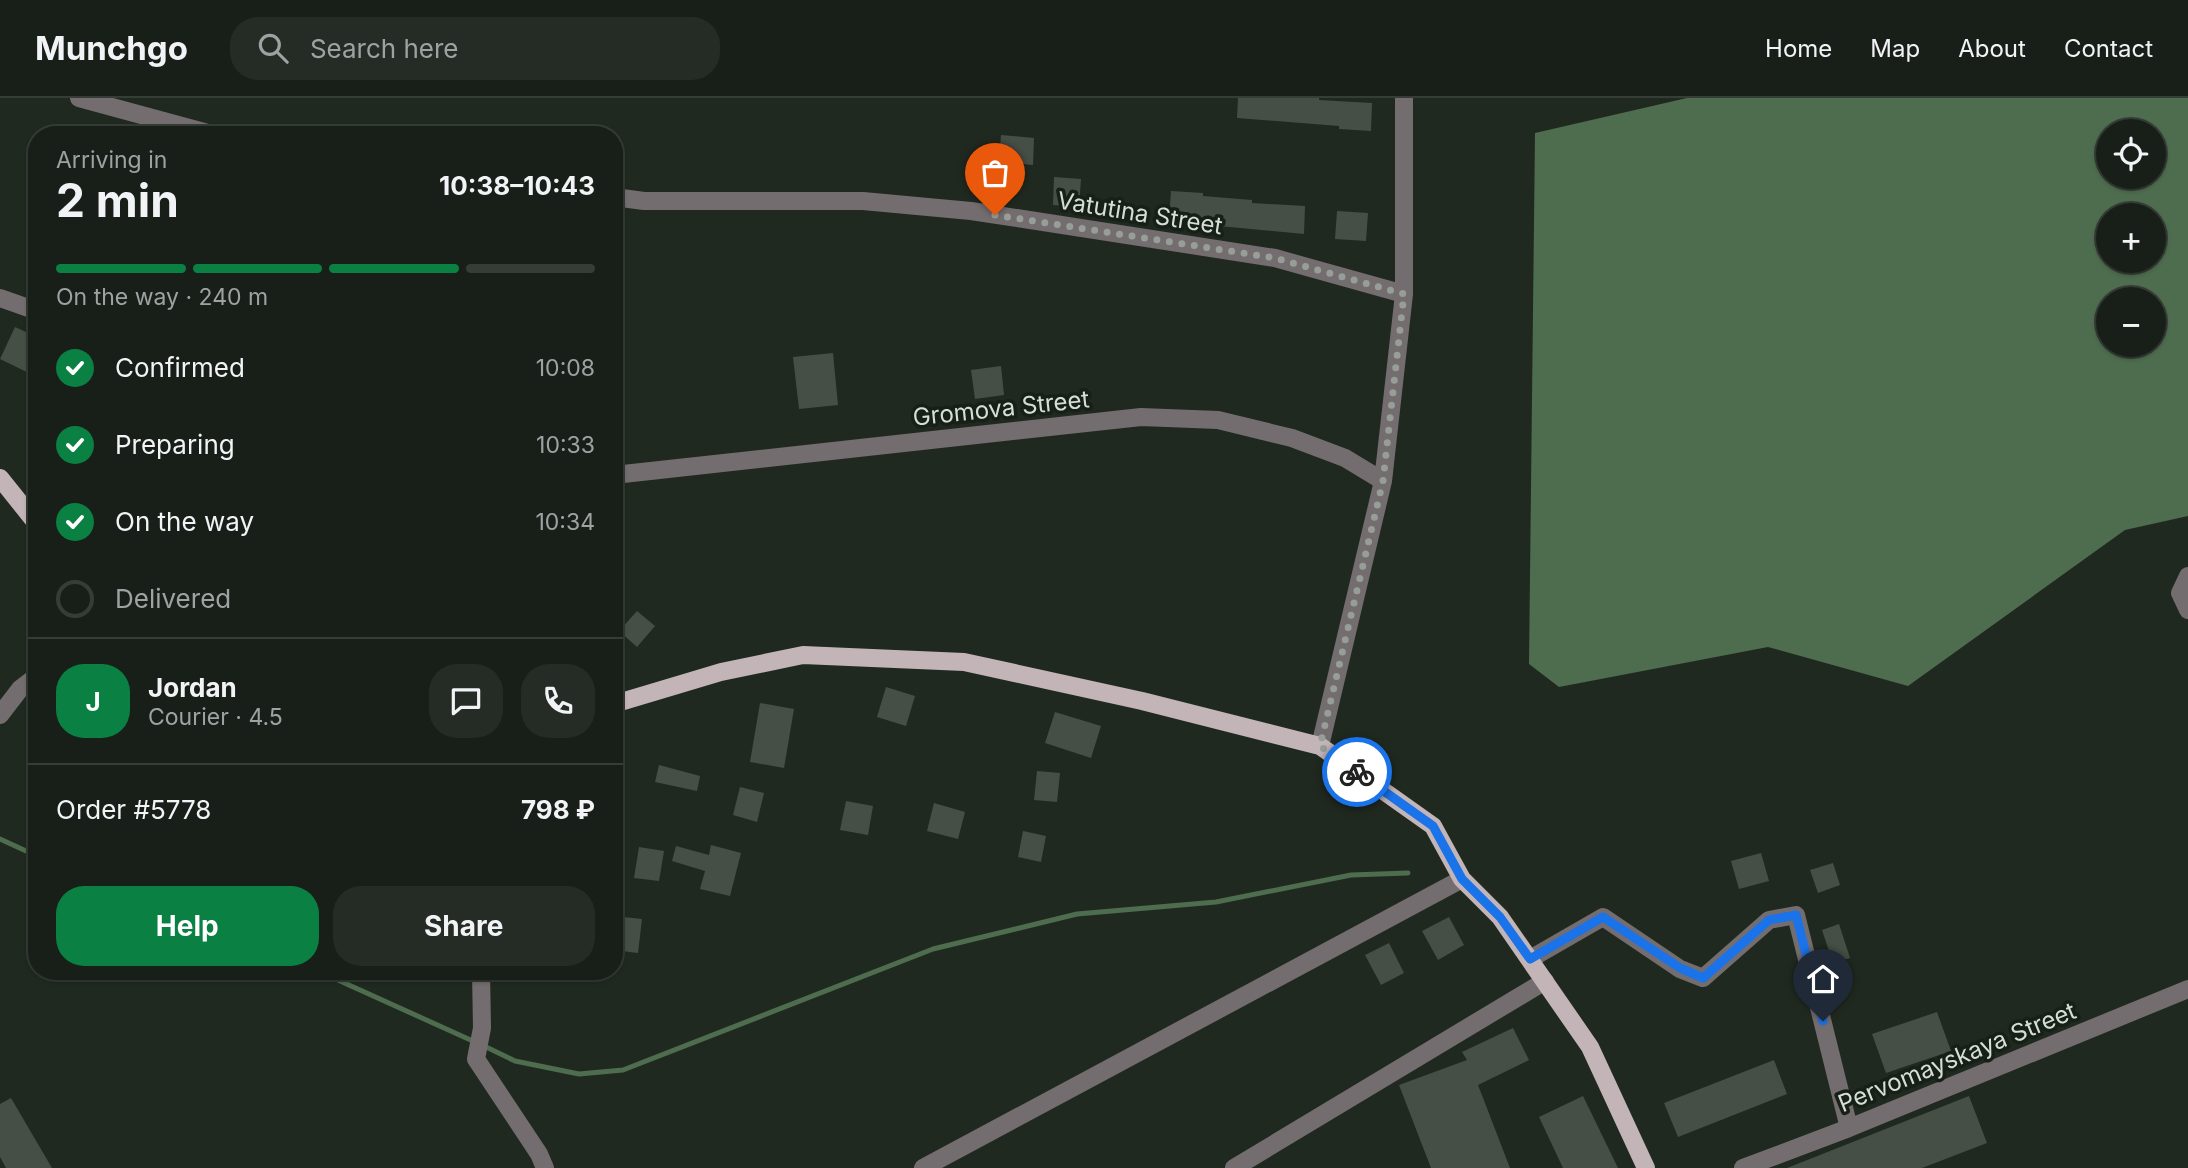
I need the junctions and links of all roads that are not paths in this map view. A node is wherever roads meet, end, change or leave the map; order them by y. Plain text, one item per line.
1 (79, 98) edge
2 (1405, 98) edge
3 (182, 126) edge
4 (623, 198) edge
5 (1404, 294) junction
6 (0, 298) edge
7 (28, 309) edge
8 (623, 474) edge
9 (0, 478) edge
10 (1383, 481) junction
11 (28, 513) edge
12 (2188, 576) edge
13 (2188, 610) edge
14 (28, 683) edge
15 (0, 687) edge
16 (20, 689) junction
17 (623, 702) edge
18 (0, 715) edge
19 (1320, 746) junction
20 (1462, 879) junction
21 (1530, 959) junction
22 (481, 980) edge
23 (1545, 981) junction
24 (2188, 989) edge
25 (1849, 1128) junction
26 (545, 1168) edge
27 (923, 1168) edge
28 (1234, 1168) edge
29 (1646, 1168) edge
30 (1743, 1168) edge

1 - 3 street
2 - 5 street
4 - 5 street, Vatutina Street
5 - 10 street
6 - 7 street
8 - 10 street, Gromova Street
9 - 11 main road
10 - 19 street
12 - 13 street
14 - 16 street
15 - 16 street
16 - 18 street
17 - 19 main road
19 - 20 main road
20 - 21 main road
20 - 27 street
21 - 23 main road
21 - 25 street
22 - 26 street
23 - 28 street
23 - 29 main road
24 - 25 street, Pervomayskaya Street
25 - 30 street, Pervomayskaya Street

